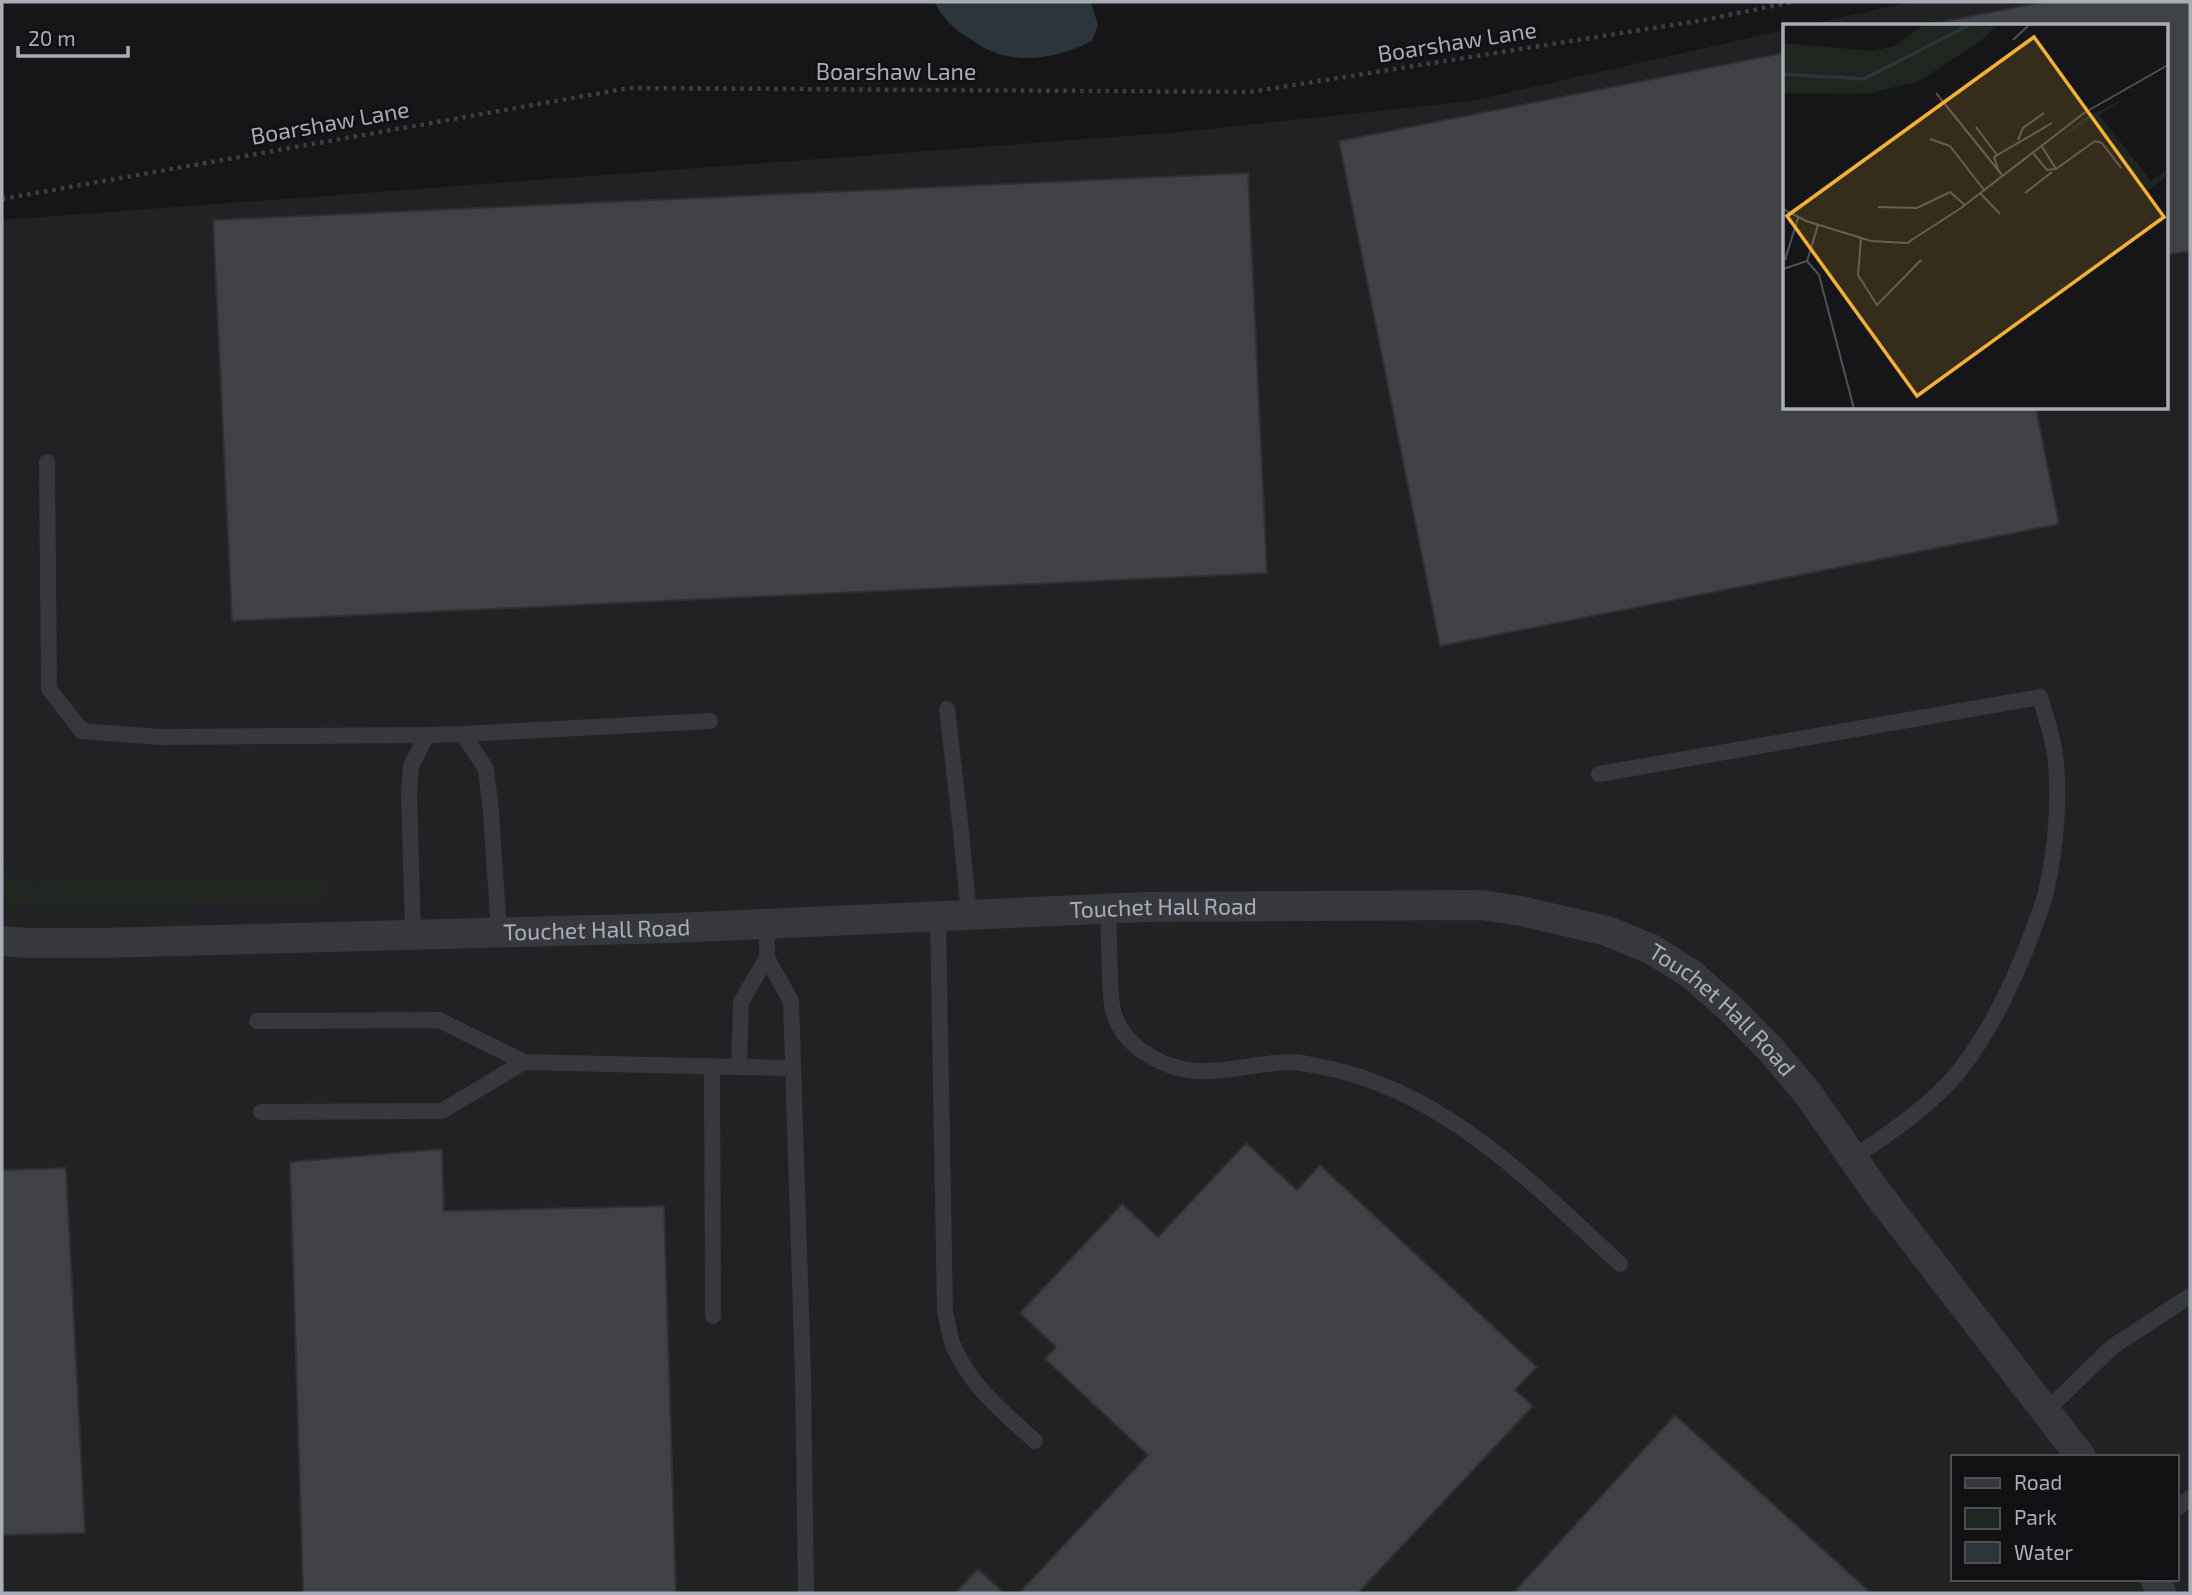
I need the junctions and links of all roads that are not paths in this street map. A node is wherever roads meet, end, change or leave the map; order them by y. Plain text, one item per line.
1 (47, 462) dead end
2 (947, 709) dead end
3 (710, 721) dead end
4 (463, 734) junction
5 (427, 735) junction
6 (1599, 774) dead end
7 (1108, 908) junction
8 (969, 915) junction
9 (938, 916) junction
10 (767, 923) junction
11 (499, 933) junction
12 (413, 935) junction
13 (2, 941) edge
14 (767, 958) junction
15 (257, 1021) dead end
16 (524, 1062) junction
17 (712, 1066) junction
18 (739, 1067) junction
19 (793, 1068) junction
20 (261, 1112) dead end
21 (1853, 1157) junction
22 (1620, 1264) dead end
23 (2190, 1296) edge
24 (713, 1315) dead end
25 (2046, 1411) junction
26 (1035, 1441) dead end
27 (2079, 1455) edge
28 (806, 1593) edge

1 - 5 lane
2 - 8 lane
3 - 4 lane
4 - 5 lane
4 - 11 lane
5 - 12 lane
6 - 21 lane
7 - 8 street, Touchet Hall Road
7 - 21 street, Touchet Hall Road
7 - 22 lane
8 - 9 street, Touchet Hall Road
9 - 10 street, Touchet Hall Road
9 - 26 lane
10 - 11 street, Touchet Hall Road
10 - 14 lane
11 - 12 street, Touchet Hall Road
12 - 13 street, Touchet Hall Road
14 - 18 lane
14 - 19 lane
15 - 16 lane
16 - 17 lane
16 - 20 lane
17 - 18 lane
17 - 24 lane
18 - 19 lane
19 - 28 lane
21 - 25 street, Touchet Hall Road
23 - 25 lane
25 - 27 street, Touchet Hall Road

